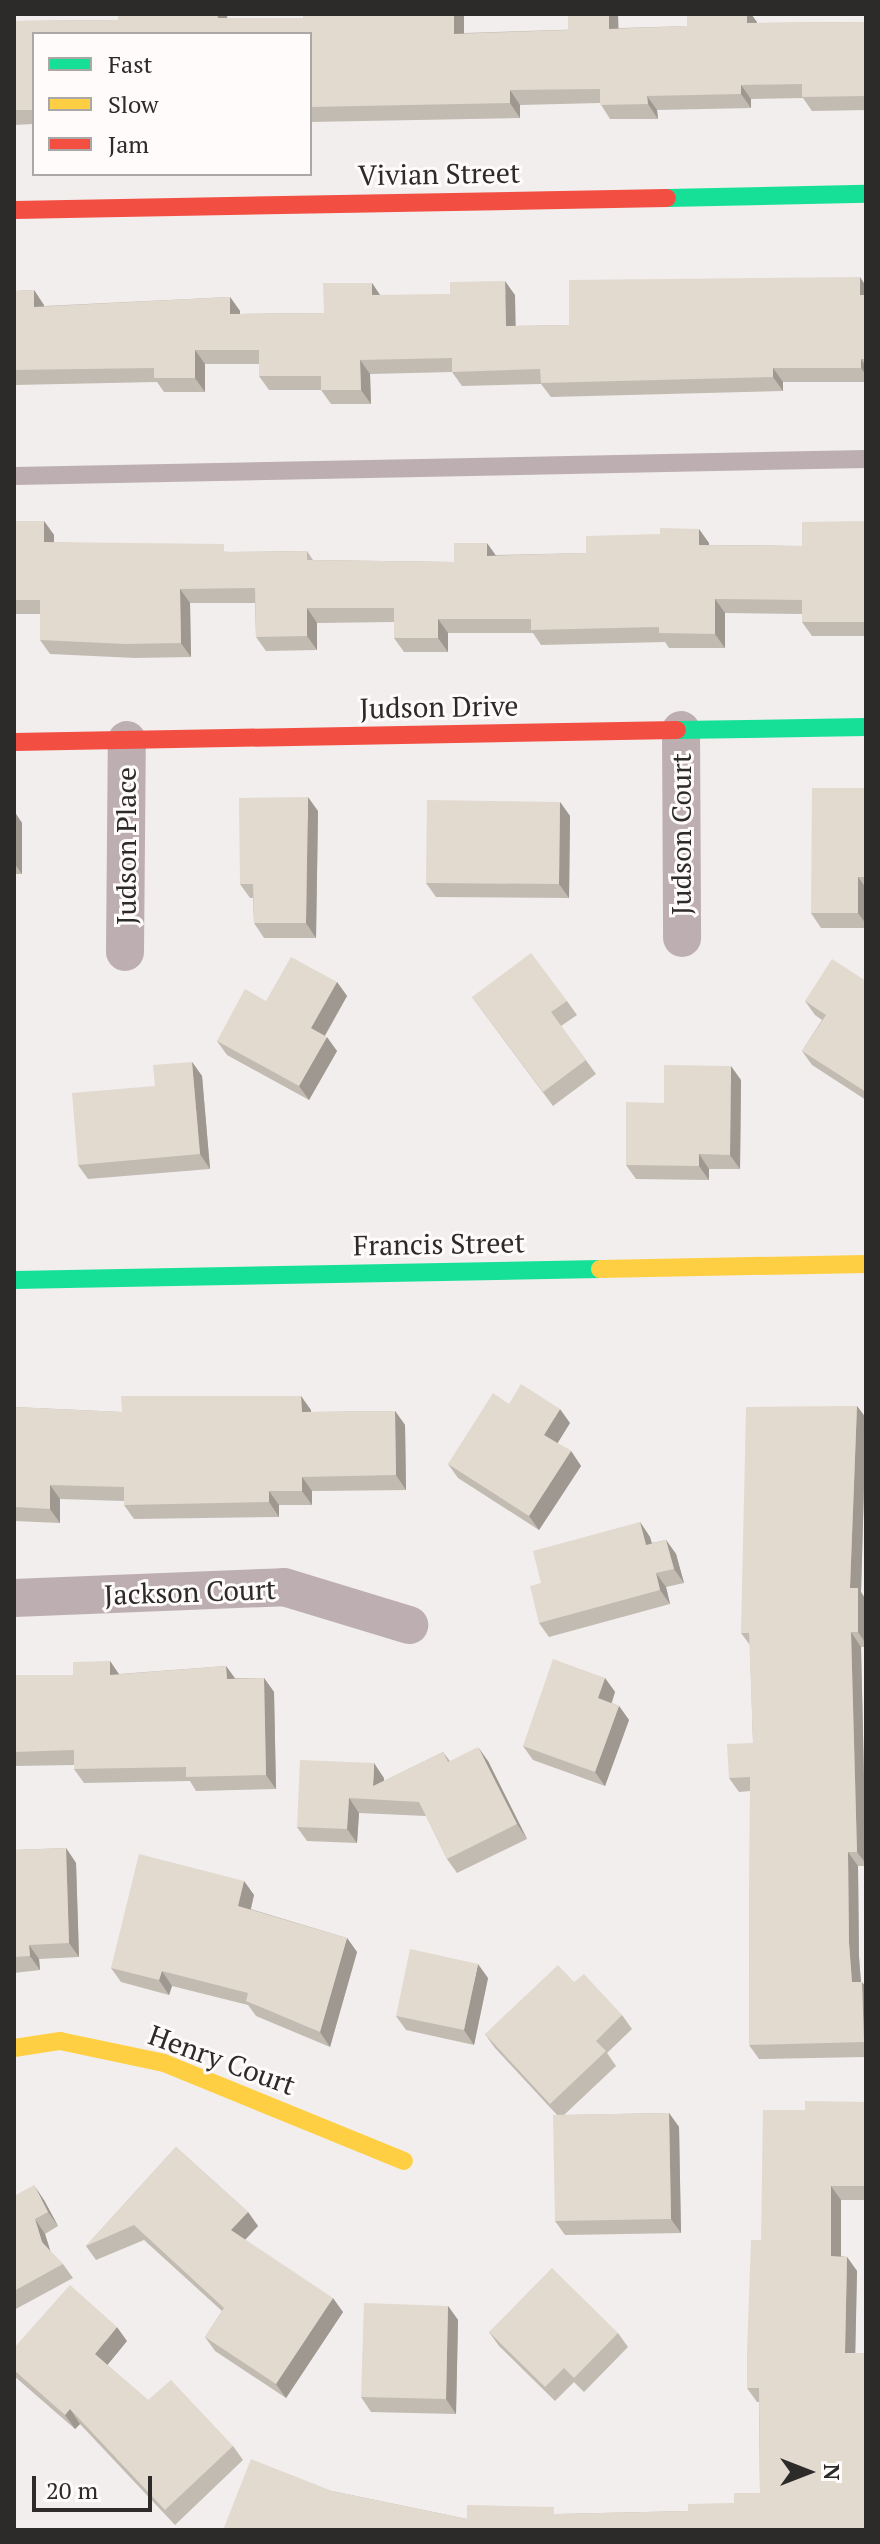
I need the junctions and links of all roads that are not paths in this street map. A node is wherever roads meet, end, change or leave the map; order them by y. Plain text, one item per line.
1 (866, 194) edge
2 (14, 210) edge
3 (866, 459) edge
4 (14, 476) edge
5 (866, 727) edge
6 (681, 730) junction
7 (127, 740) junction
8 (14, 742) edge
9 (682, 938) dead end
10 (125, 952) dead end
11 (866, 1264) edge
12 (14, 1280) edge
13 (14, 1598) edge
14 (409, 1625) dead end
15 (14, 2048) edge
16 (404, 2161) dead end

1 - 2 street, Vivian Street
3 - 4 lane
5 - 6 street, Judson Drive
6 - 7 street, Judson Drive
6 - 9 street, Judson Court
7 - 8 street, Judson Drive
7 - 10 street, Judson Place
11 - 12 street, Francis Street
13 - 14 street, Jackson Court
15 - 16 street, Henry Court

